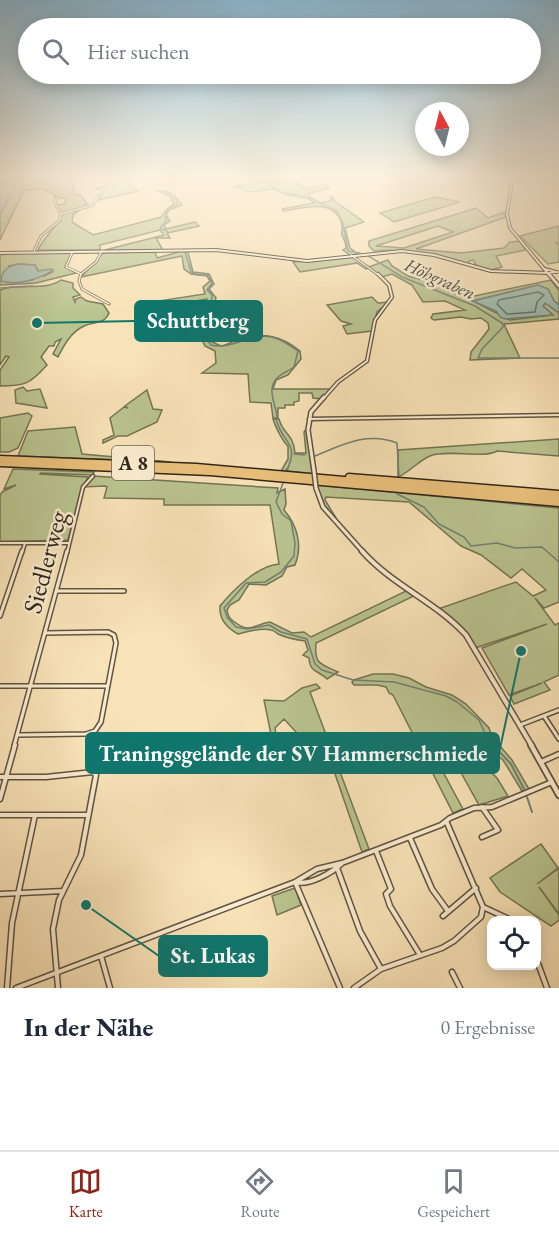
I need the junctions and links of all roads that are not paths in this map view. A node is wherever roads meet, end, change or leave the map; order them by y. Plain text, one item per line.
1 (56, 223) edge
2 (509, 223) edge
3 (34, 251) junction
4 (73, 251) junction
5 (102, 251) junction
6 (0, 253) edge
7 (351, 255) junction
8 (543, 267) junction
9 (558, 272) edge
10 (541, 273) junction
11 (549, 273) junction
12 (81, 274) junction
13 (552, 277) junction
14 (556, 282) junction
15 (559, 286) edge
16 (109, 304) dead end
17 (559, 415) edge
18 (309, 418) junction
19 (0, 461) edge
20 (313, 474) junction
21 (93, 476) dead end
22 (402, 478) dead end
23 (385, 479) junction
24 (559, 501) edge
25 (0, 543) edge
26 (25, 543) junction
27 (69, 543) junction
28 (56, 591) junction
29 (124, 591) dead end
30 (0, 616) edge
31 (45, 633) junction
32 (0, 686) edge
33 (31, 686) junction
34 (108, 686) junction
35 (559, 710) edge
36 (544, 716) junction
37 (520, 725) junction
38 (17, 735) junction
39 (559, 739) edge
40 (559, 754) edge
41 (541, 762) junction
42 (0, 777) edge
43 (6, 777) junction
44 (552, 782) junction
45 (559, 795) edge
46 (0, 799) edge
47 (482, 807) junction
48 (0, 815) edge
49 (88, 815) junction
50 (35, 816) junction
51 (447, 822) junction
52 (482, 837) dead end
53 (410, 838) junction
54 (376, 850) junction
55 (337, 866) junction
56 (295, 882) junction
57 (476, 888) junction
58 (63, 891) junction
59 (0, 894) edge
60 (17, 894) junction
61 (483, 907) junction
62 (448, 911) junction
63 (442, 916) dead end
64 (501, 916) edge
65 (420, 954) junction
66 (101, 956) junction
67 (381, 969) junction
68 (542, 969) edge
69 (452, 972) dead end
70 (56, 973) junction
71 (7, 988) edge
72 (16, 988) edge
73 (58, 988) edge
74 (110, 988) edge
75 (340, 988) edge
76 (354, 988) edge
77 (460, 988) edge
78 (547, 988) edge

1 - 3 street
2 - 8 main road
3 - 4 main road
3 - 6 main road
4 - 5 main road
4 - 12 street
5 - 7 main road
5 - 12 street
7 - 10 main road
7 - 18 street
8 - 9 main road
8 - 10 main road
8 - 11 main road
9 - 11 street
9 - 14 street
10 - 11 main road
10 - 13 main road
11 - 13 main road
12 - 16 street
13 - 14 main road
14 - 15 main road
17 - 18 street
18 - 20 street
19 - 20 highway, A 8
19 - 24 highway, A 8
20 - 23 highway
20 - 24 highway, A 8
20 - 37 street, bridge
21 - 27 street, Siedlerweg
22 - 23 highway
23 - 24 highway
25 - 26 street
26 - 27 street
26 - 30 street
27 - 28 street, Siedlerweg
28 - 29 street
28 - 31 street, Siedlerweg
31 - 33 street, Siedlerweg
31 - 34 street
32 - 33 street
33 - 34 street
33 - 38 street, Siedlerweg
34 - 38 street
35 - 36 street
36 - 37 street
36 - 39 street
37 - 41 street
38 - 43 street, Siedlerweg
40 - 41 street
41 - 44 street
42 - 43 street
43 - 46 street, Siedlerweg
43 - 49 street
44 - 45 street
44 - 47 street
47 - 51 street
47 - 52 street
48 - 50 street
49 - 50 street
49 - 58 street
50 - 60 street
51 - 53 street
51 - 57 street
53 - 54 street
53 - 62 street
54 - 55 street
54 - 65 street
55 - 56 street
55 - 56 street
55 - 67 street
56 - 66 street
56 - 75 street
57 - 61 street
57 - 62 street
58 - 60 street
58 - 70 street
59 - 60 street
60 - 71 street
61 - 64 street
61 - 65 street
62 - 63 street
65 - 67 street
66 - 70 street
66 - 74 street
67 - 76 street
68 - 78 street
69 - 77 street
70 - 72 street
70 - 73 street

